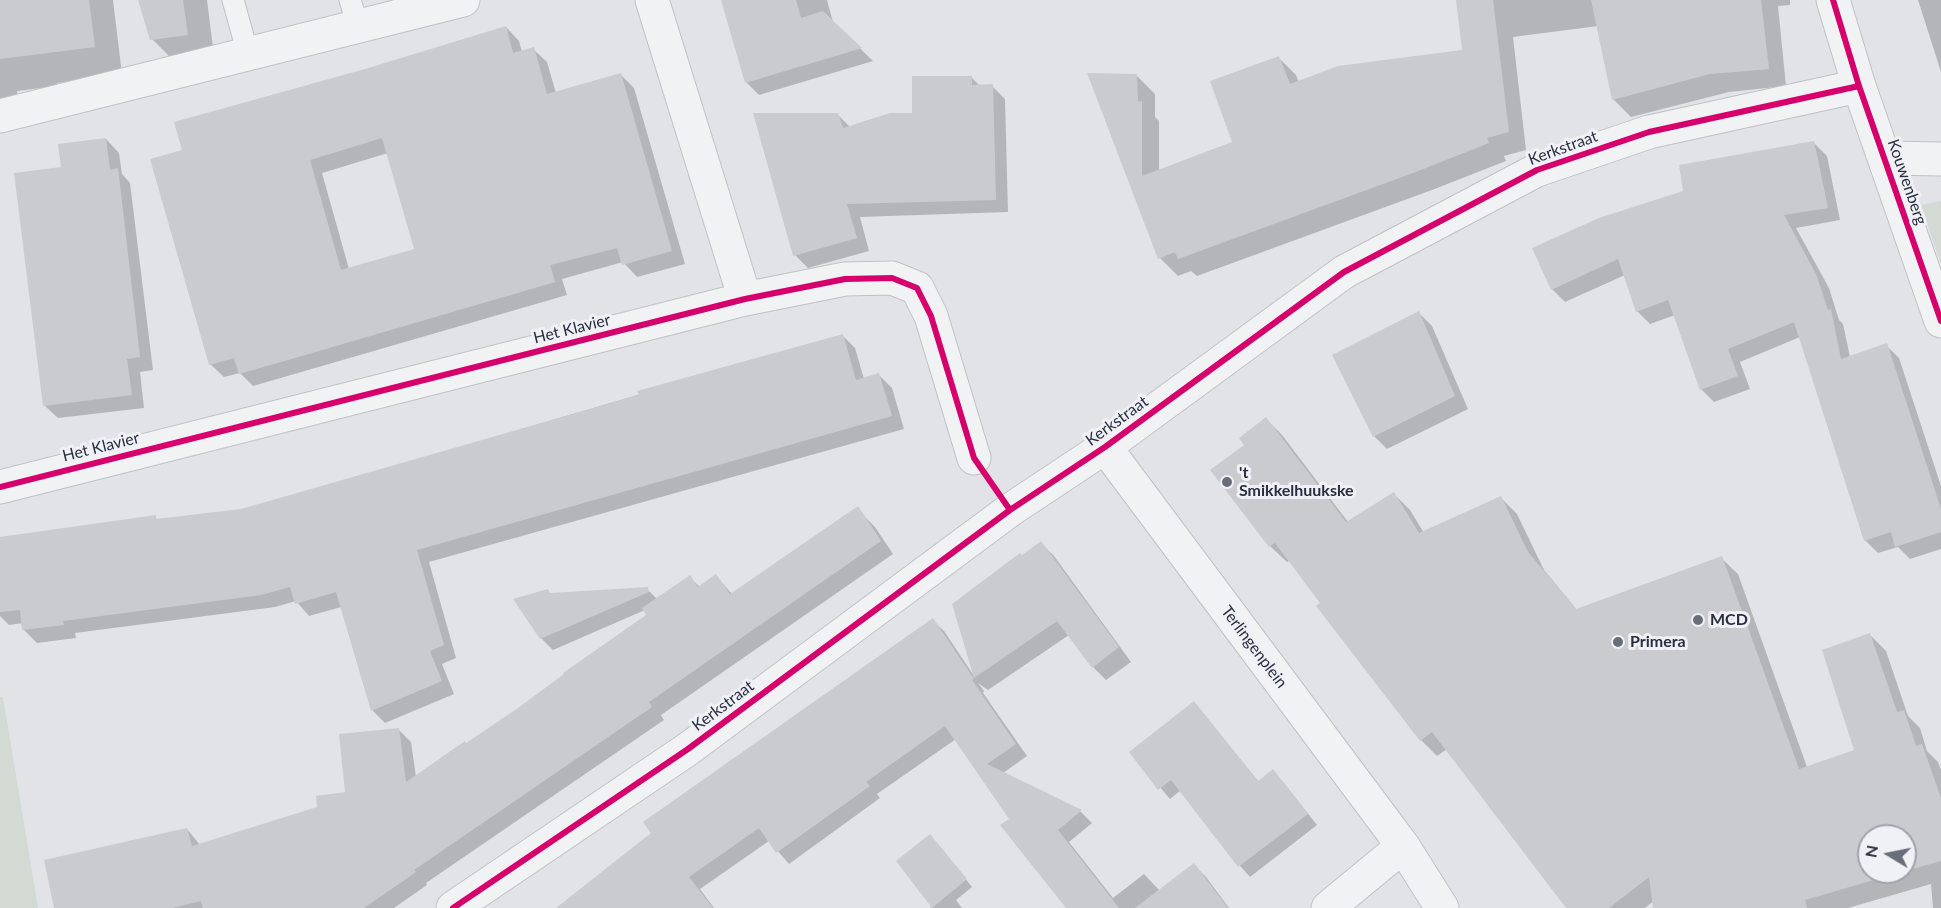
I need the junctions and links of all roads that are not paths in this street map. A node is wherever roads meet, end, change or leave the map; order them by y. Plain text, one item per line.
1 (233, 0) edge
2 (463, 0) edge
3 (652, 0) edge
4 (1833, 0) edge
5 (354, 13) edge
6 (248, 54) junction
7 (1858, 86) junction
8 (0, 116) edge
9 (1885, 158) junction
10 (1941, 159) edge
11 (745, 299) junction
12 (1941, 321) edge
13 (1105, 447) junction
14 (974, 458) dead end
15 (0, 487) edge
16 (1403, 846) junction
17 (453, 908) edge
18 (1328, 908) edge
19 (1442, 908) edge

1 - 6 lane
2 - 5 street
3 - 11 street
4 - 7 street, Kouwenberg
5 - 6 street
6 - 8 street
7 - 9 street, Kouwenberg
7 - 13 street, Kerkstraat
9 - 10 street, Kouwenberg
9 - 12 street, Kouwenberg
11 - 14 street, Het Klavier
11 - 15 street, Het Klavier
13 - 16 street, Terlingenplein
13 - 17 street, Kerkstraat
16 - 18 street
16 - 19 street, Terlingenplein

